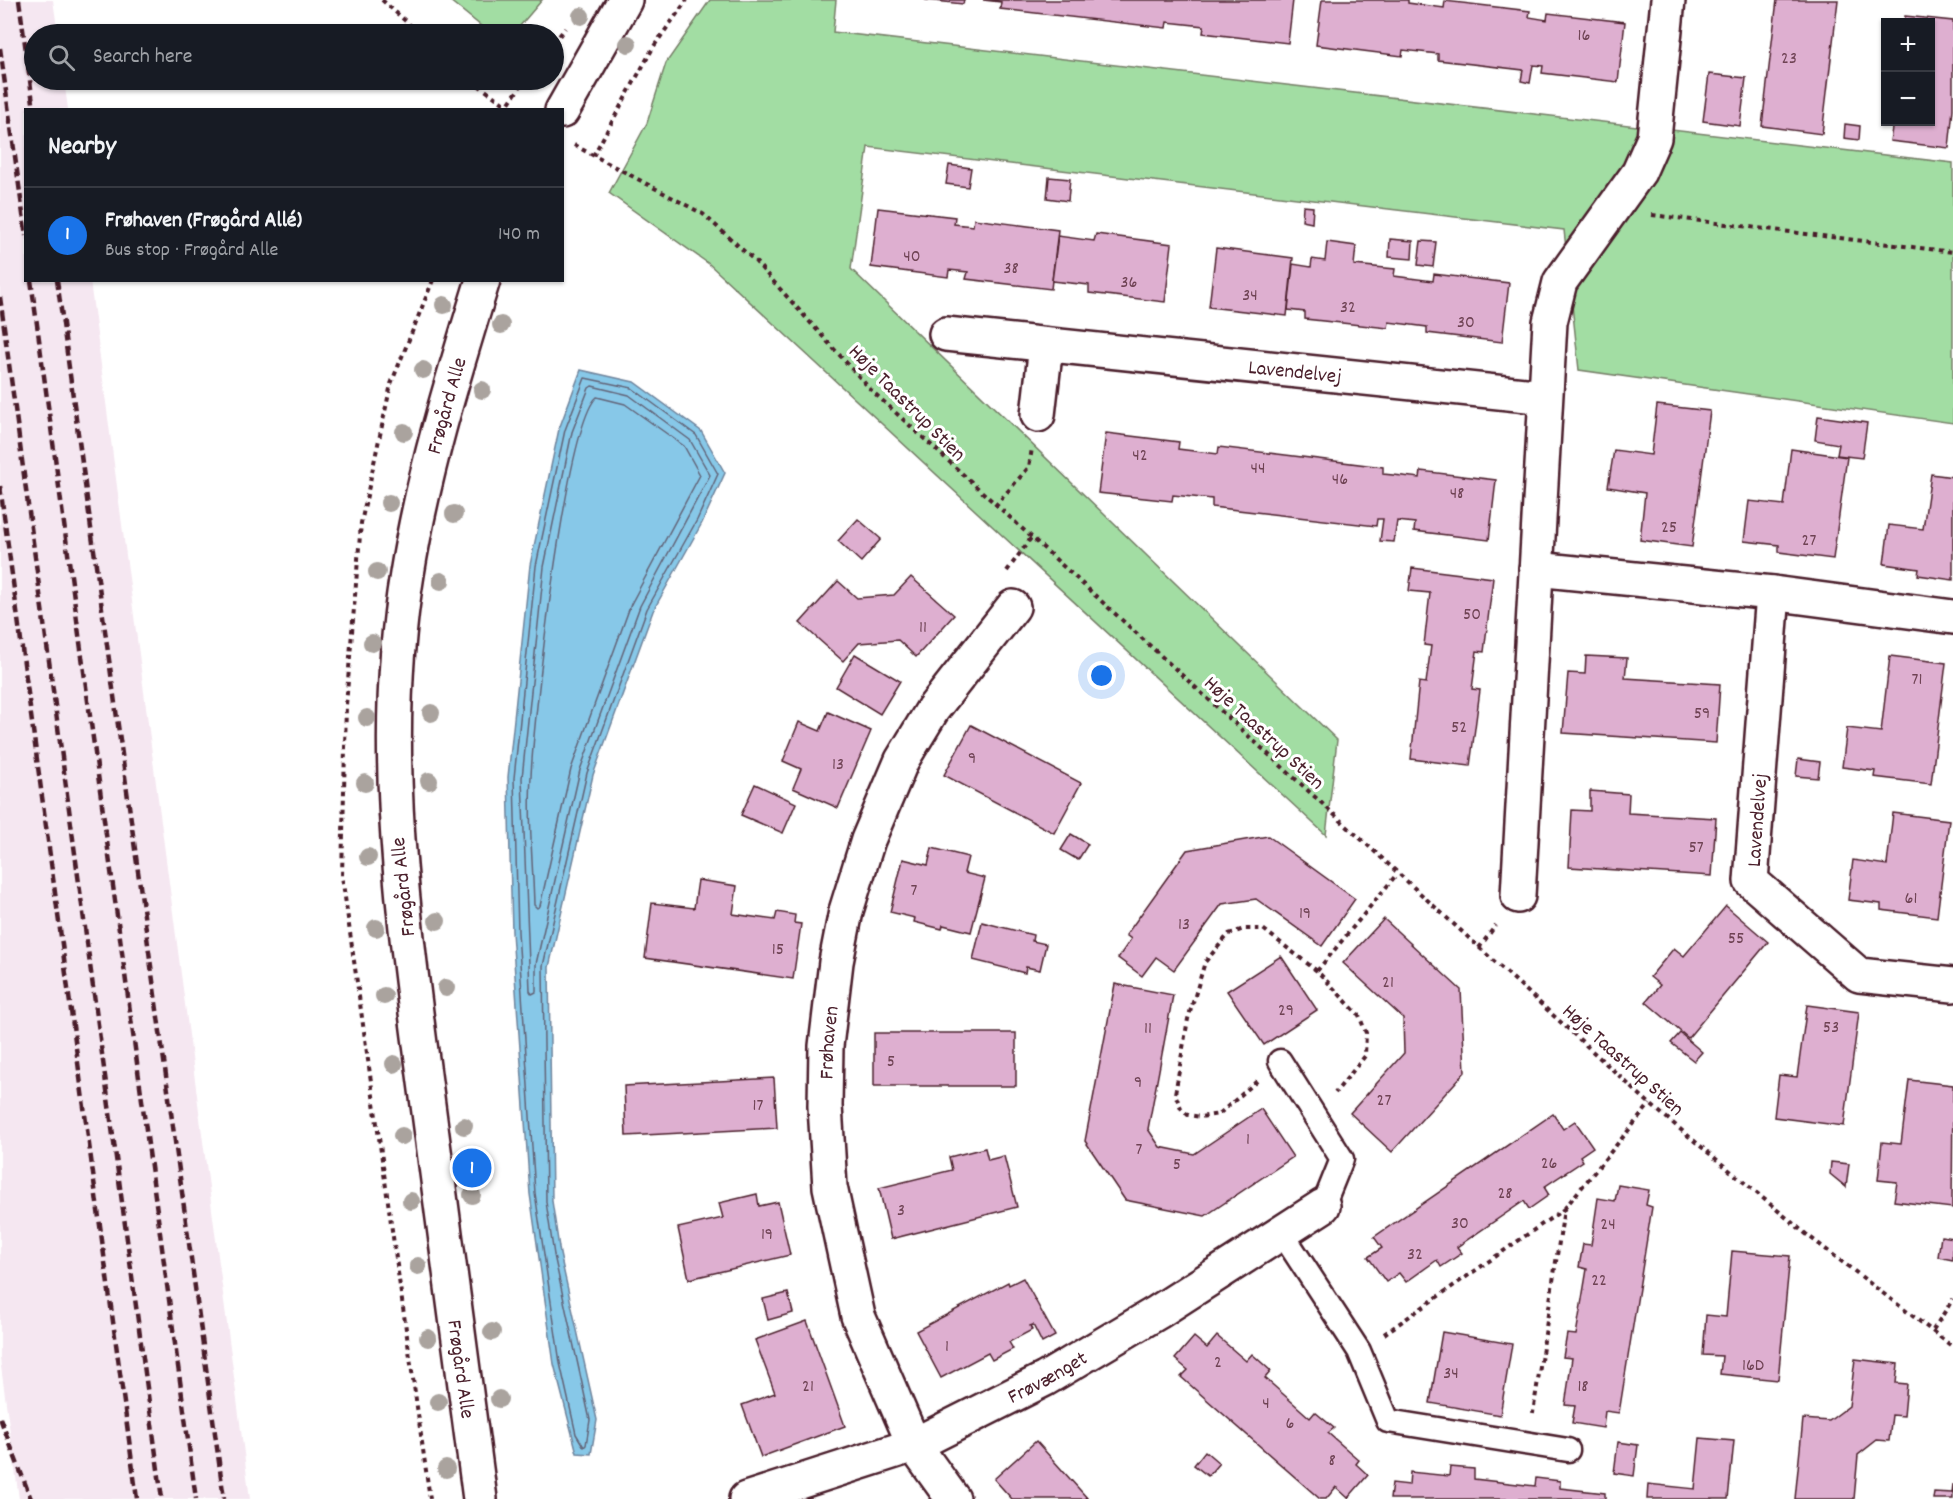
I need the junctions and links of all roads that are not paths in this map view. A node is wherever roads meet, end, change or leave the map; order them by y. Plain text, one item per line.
1 (625, 0) edge
2 (1668, 0) edge
3 (564, 108) edge
4 (482, 282) edge
5 (946, 334) dead end
6 (1046, 345) junction
7 (1545, 397) junction
8 (1038, 415) road end
9 (1536, 569) junction
10 (1773, 593) junction
11 (1013, 607) dead end
12 (1953, 617) edge
13 (1518, 896) dead end
14 (1953, 985) edge
15 (1280, 1061) road end
16 (1323, 1206) joint
17 (1282, 1233) junction
18 (914, 1445) junction
19 (1568, 1450) dead end
20 (480, 1499) edge
21 (746, 1499) edge
22 (953, 1499) edge

1 - 3 street
2 - 7 street
4 - 20 street, Frøgård Alle
5 - 6 street, Lavendelvej
6 - 7 street, Lavendelvej
6 - 8 street
7 - 9 street
9 - 10 street
9 - 13 street
10 - 12 street
10 - 14 street, Lavendelvej
11 - 18 street, Frøhaven
15 - 16 lane
16 - 17 street, Frøvænget
17 - 18 street, Frøvænget
17 - 19 lane
18 - 21 street, Frøvænget
18 - 22 street, Frøhaven

